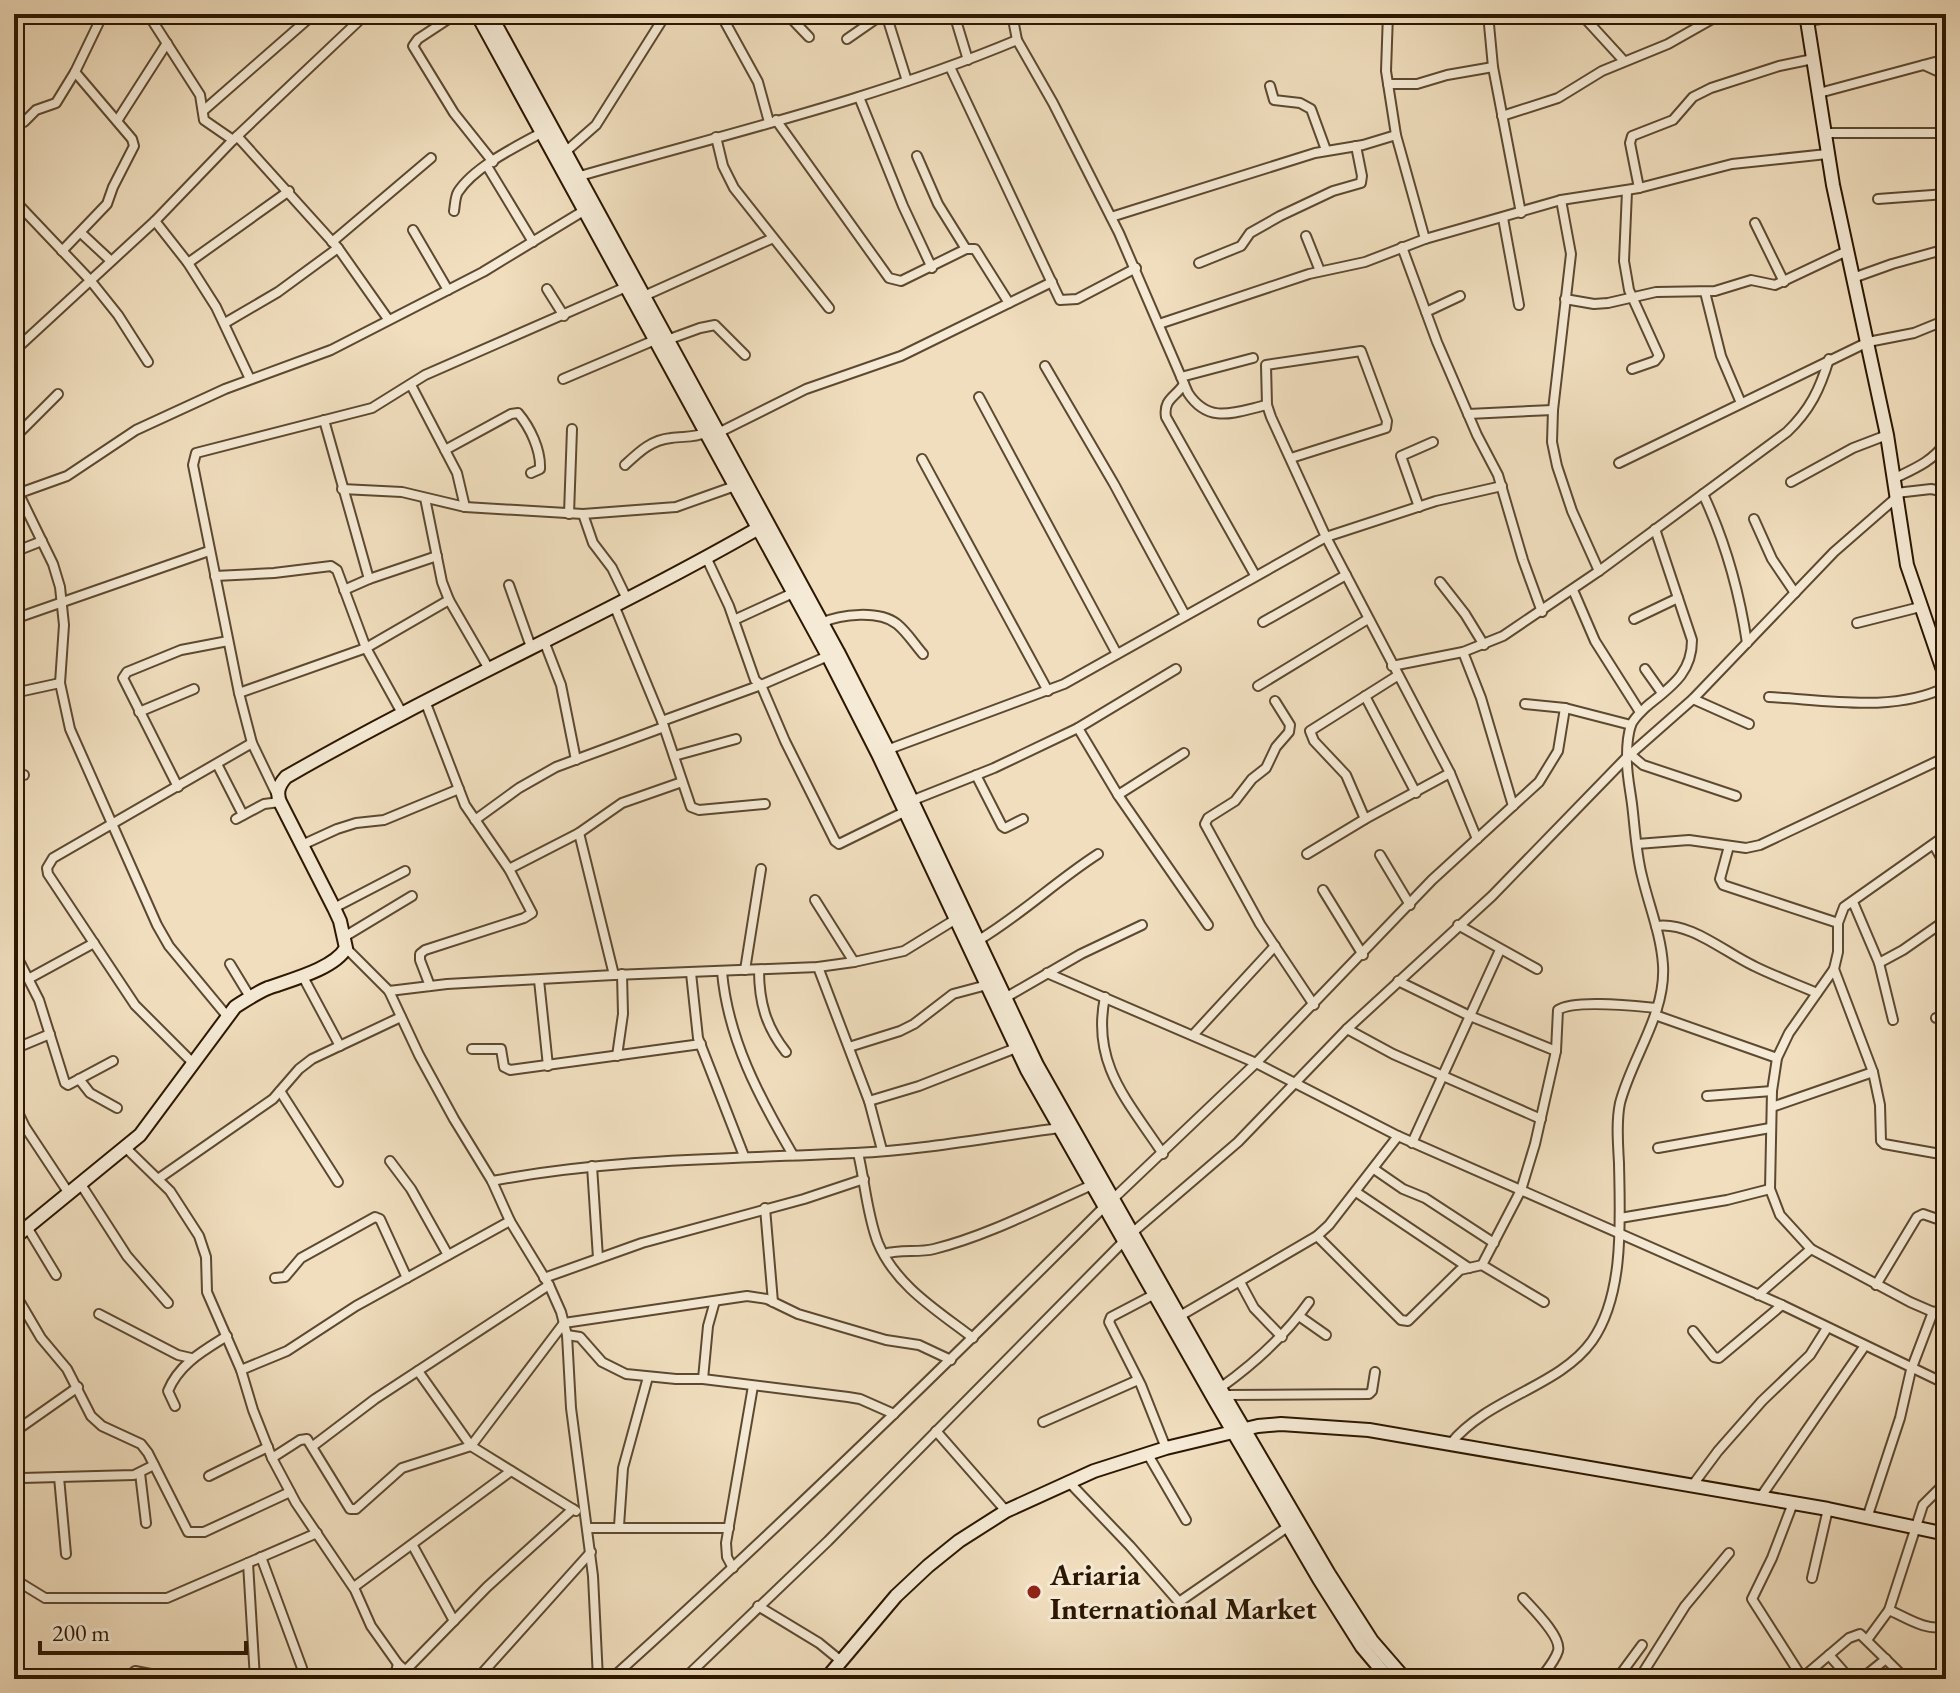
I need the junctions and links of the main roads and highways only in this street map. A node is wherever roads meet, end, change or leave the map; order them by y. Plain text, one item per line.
1 (477, 14) edge
2 (490, 14) edge
3 (1806, 17) edge
4 (562, 155) junction
5 (661, 340) junction
6 (711, 433) junction
7 (762, 526) junction
8 (1946, 679) edge
9 (883, 752) junction
10 (908, 806) junction
11 (1108, 1203) junction
12 (19, 1230) edge
13 (1128, 1237) junction
14 (1239, 1431) junction
15 (1946, 1534) edge
16 (826, 1679) edge
17 (1389, 1679) edge
18 (1405, 1679) edge

1 - 4 main road
2 - 4 main road
3 - 8 main road
4 - 5 main road
4 - 5 main road
5 - 6 main road
6 - 7 main road
6 - 7 main road
7 - 9 main road
7 - 9 main road
7 - 12 main road
9 - 10 main road
10 - 11 main road
10 - 11 main road
11 - 13 main road
13 - 14 main road
13 - 14 main road
14 - 15 main road
14 - 16 main road
14 - 17 main road
14 - 18 main road

